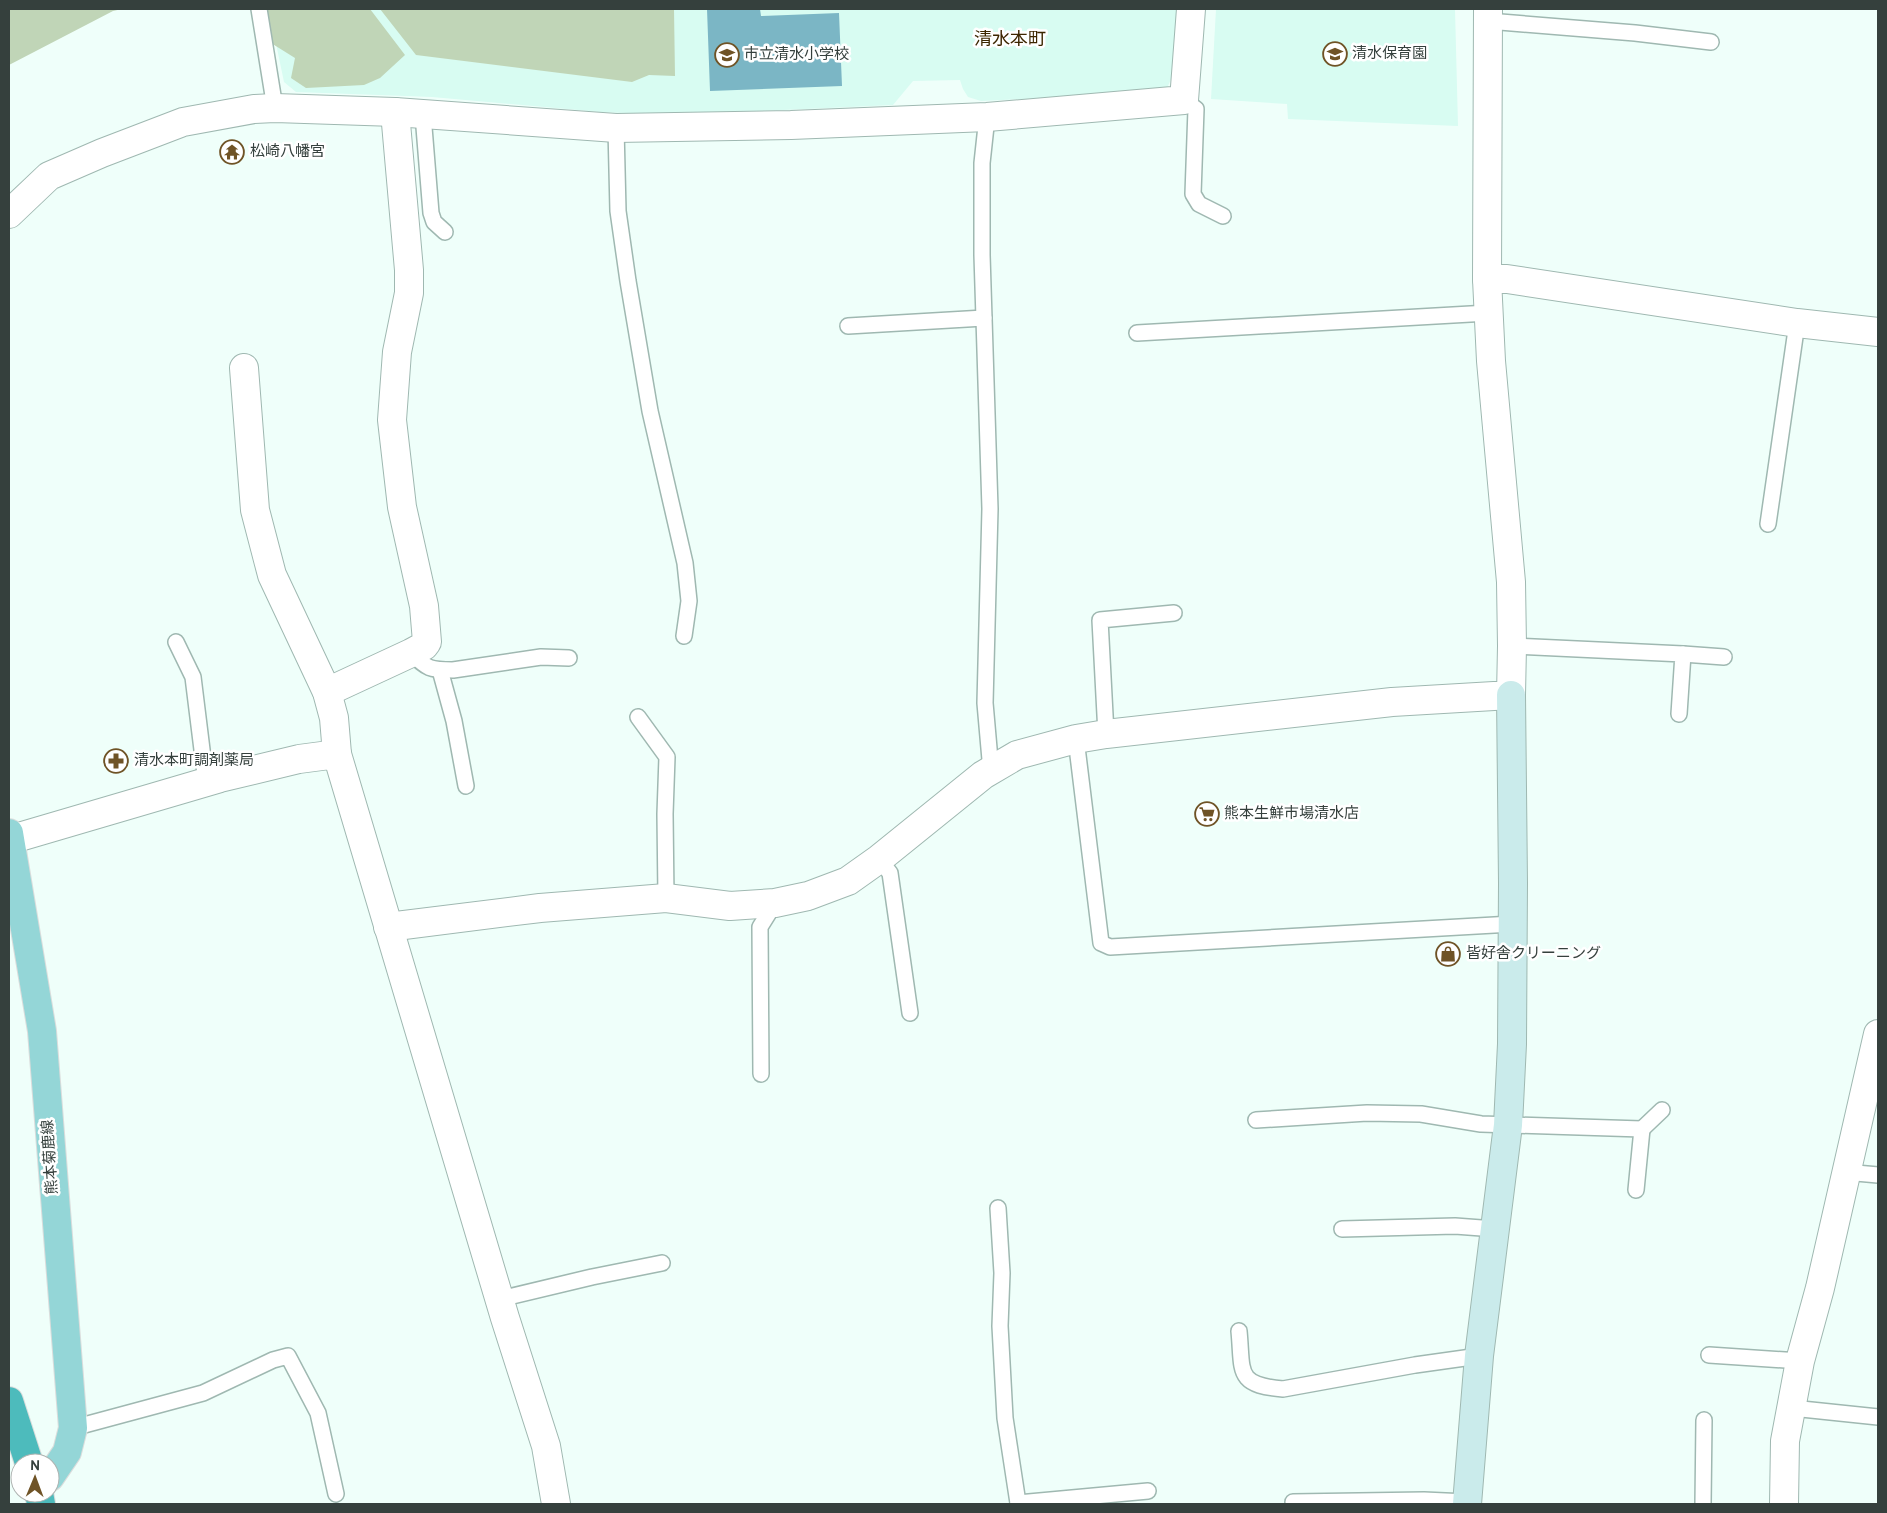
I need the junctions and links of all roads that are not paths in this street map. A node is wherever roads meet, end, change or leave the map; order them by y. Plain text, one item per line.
1 (259, 9) edge
2 (1190, 9) edge
3 (1488, 15) edge
4 (1710, 42) dead end
5 (1184, 100) junction
6 (275, 108) junction
7 (394, 112) junction
8 (423, 115) junction
9 (986, 117) junction
10 (616, 128) junction
11 (9, 214) edge
12 (1223, 216) dead end
13 (445, 232) dead end
14 (1487, 279) junction
15 (1488, 313) junction
16 (984, 318) junction
17 (1797, 323) junction
18 (848, 326) dead end
19 (1878, 332) edge
20 (1137, 334) dead end
21 (244, 368) dead end
22 (1768, 524) dead end
23 (1174, 613) dead end
24 (684, 636) dead end
25 (176, 642) dead end
26 (1512, 646) junction
27 (411, 653) junction
28 (1683, 654) junction
29 (1724, 657) dead end
30 (569, 658) dead end
31 (440, 670) junction
32 (327, 692) junction
33 (1510, 695) junction
34 (1679, 714) dead end
35 (638, 718) dead end
36 (1106, 734) junction
37 (1076, 739) junction
38 (337, 754) junction
39 (990, 771) junction
40 (206, 782) junction
41 (466, 786) dead end
42 (9, 837) edge
43 (879, 859) junction
44 (666, 898) junction
45 (775, 904) junction
46 (1512, 924) junction
47 (388, 927) junction
48 (910, 1013) dead end
49 (1876, 1050) edge
50 (761, 1074) dead end
51 (1662, 1110) dead end
52 (1256, 1120) dead end
53 (1508, 1125) junction
54 (1642, 1129) junction
55 (1845, 1172) junction
56 (1878, 1174) edge
57 (1636, 1190) dead end
58 (998, 1208) dead end
59 (1342, 1229) dead end
60 (1494, 1229) junction
61 (662, 1263) dead end
62 (500, 1299) junction
63 (1239, 1331) dead end
64 (1709, 1355) dead end
65 (1479, 1356) junction
66 (1800, 1361) junction
67 (9, 1401) edge
68 (1792, 1408) junction
69 (1878, 1417) edge
70 (1704, 1420) dead end
71 (73, 1428) junction
72 (26, 1453) edge
73 (60, 1462) edge
74 (1148, 1491) dead end
75 (336, 1494) dead end
76 (1292, 1502) dead end
77 (1467, 1503) edge
78 (556, 1504) edge
79 (1018, 1504) edge
80 (1704, 1504) edge
81 (1784, 1504) edge

1 - 6 lane
2 - 5 street
3 - 4 lane
3 - 14 street
5 - 9 street
5 - 12 lane
6 - 7 street
6 - 11 street
7 - 8 street
7 - 27 street
8 - 10 street
8 - 13 lane
9 - 10 street
9 - 16 lane
10 - 24 lane
14 - 15 street
14 - 17 street
15 - 20 lane
15 - 26 street
16 - 18 lane
16 - 39 lane
17 - 19 street
17 - 22 lane
21 - 32 street
23 - 36 lane
25 - 40 lane
26 - 28 lane
26 - 33 street
27 - 31 lane
27 - 32 street
28 - 29 lane
28 - 34 lane
30 - 31 lane
31 - 41 lane
32 - 38 street
33 - 36 street
33 - 46 street
35 - 44 lane
36 - 37 street
37 - 39 street
37 - 46 lane
38 - 40 street
38 - 47 street
39 - 43 street
40 - 42 street
42 - 71 main road, 熊本菊鹿線
43 - 45 street
43 - 48 lane
44 - 45 street
44 - 47 street
45 - 50 lane
46 - 53 street
47 - 62 street
49 - 55 street
51 - 54 lane
52 - 53 lane
53 - 54 lane
53 - 60 street
54 - 57 lane
55 - 56 lane
55 - 66 street
58 - 79 lane
59 - 60 lane
60 - 65 street
61 - 62 lane
62 - 78 street
63 - 65 lane
64 - 66 lane
65 - 77 street
66 - 68 street
67 - 72 highway
68 - 69 lane
68 - 81 street
70 - 80 lane
71 - 73 main road, 熊本菊鹿線
71 - 75 lane
74 - 79 lane
76 - 77 lane

